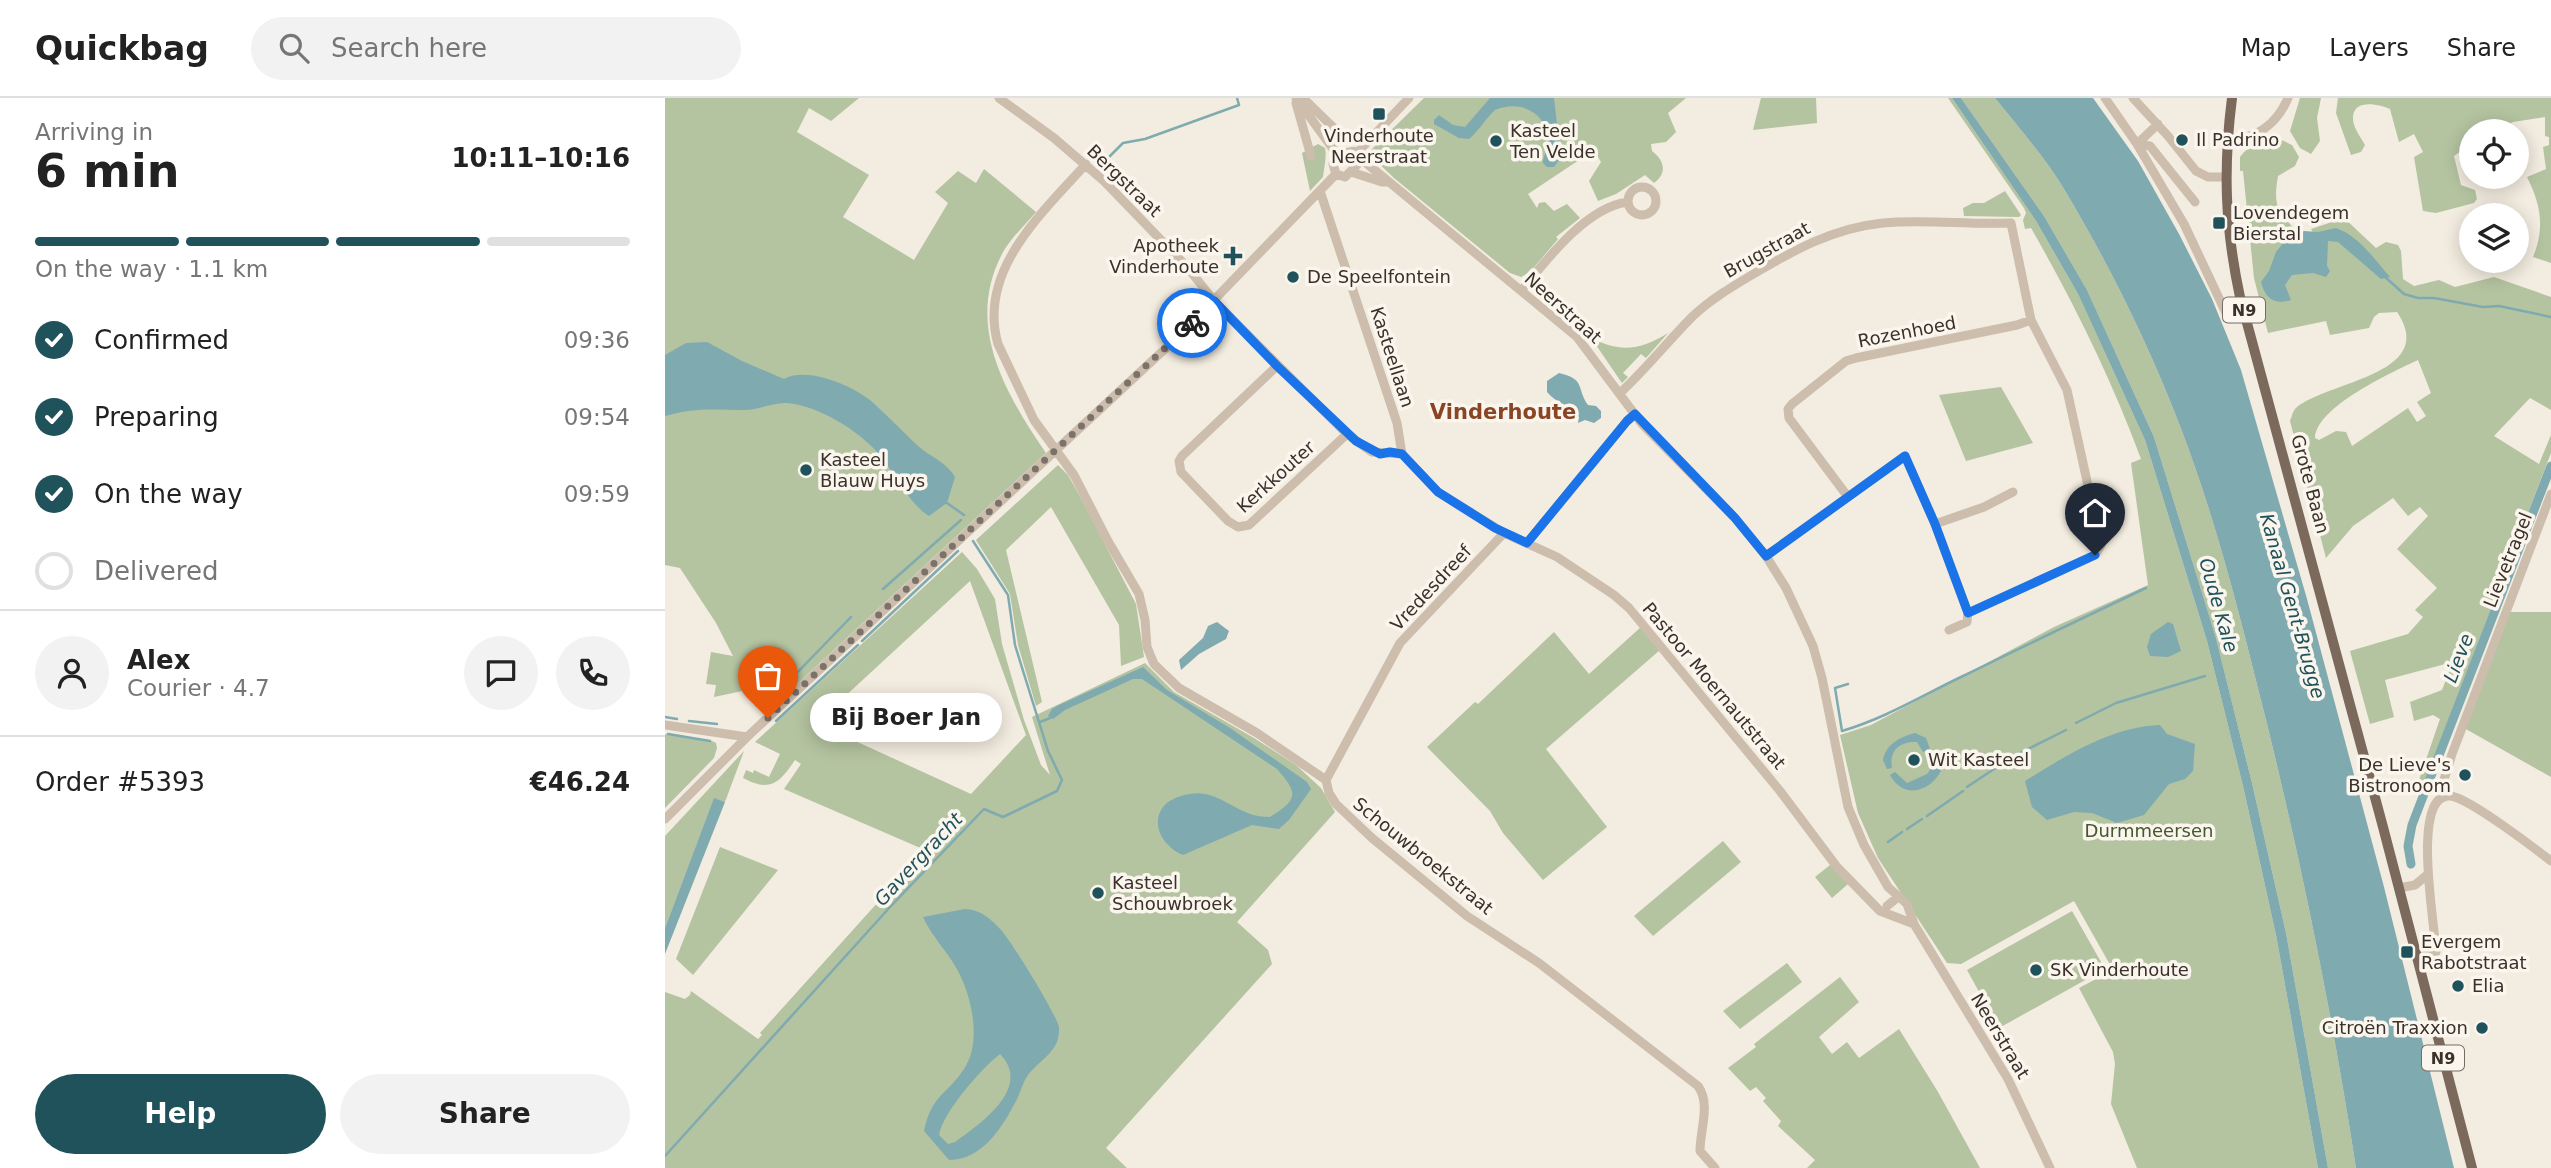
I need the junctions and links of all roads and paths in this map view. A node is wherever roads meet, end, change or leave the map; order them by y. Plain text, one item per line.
1 (999, 98) edge
2 (1295, 98) edge
3 (1303, 98) edge
4 (1409, 98) edge
5 (2105, 98) edge
6 (2133, 98) edge
7 (2232, 98) edge
8 (2288, 98) edge
9 (2158, 124) junction
10 (1341, 135) dead end
11 (2227, 139) junction
12 (2137, 144) junction
13 (1359, 155) junction
14 (1311, 156) dead end
15 (1339, 157) junction
16 (1086, 164) junction
17 (1351, 172) junction
18 (1336, 174) junction
19 (2225, 177) junction
20 (1389, 182) junction
21 (1320, 191) junction
22 (1627, 202) dead end
23 (2195, 202) dead end
24 (1522, 290) junction
25 (1214, 301) junction
26 (2226, 313) dead end
27 (2031, 320) junction
28 (1277, 366) junction
29 (1620, 393) junction
30 (1635, 414) junction
31 (1347, 434) junction
32 (1056, 452) junction
33 (1402, 454) junction
34 (2013, 492) dead end
35 (2551, 494) edge
36 (1848, 497) junction
37 (1935, 524) junction
38 (1504, 533) junction
39 (1527, 543) junction
40 (1766, 556) junction
41 (1968, 613) junction
42 (1949, 630) dead end
43 (665, 725) edge
44 (747, 737) junction
45 (1326, 780) junction
46 (2445, 797) junction
47 (665, 819) edge
48 (2551, 861) edge
49 (2427, 875) junction
50 (2399, 888) junction
51 (1892, 904) junction
52 (1904, 915) junction
53 (2417, 958) junction
54 (1715, 1168) edge
55 (2050, 1168) edge
56 (2472, 1168) edge

1 - 16 street, Bergstraat
2 - 14 street
2 - 15 street
3 - 10 street
4 - 13 street
5 - 12 street
6 - 9 street
7 - 11 main road, Grote Baan / N9
8 - 11 street
9 - 12 street
9 - 19 street
11 - 19 main road, Grote Baan / N9
12 - 23 street
12 - 26 street
13 - 15 street
13 - 17 street
13 - 20 street, Neerstraat
15 - 18 street
16 - 25 street, Bergstraat
16 - 32 street, Schouwbroekstraat
17 - 18 street
17 - 20 street, Neerstraat
18 - 21 street
19 - 50 main road, Grote Baan / N9
20 - 24 street, Neerstraat
21 - 25 street
21 - 33 street, Kasteellaan
22 - 24 street
24 - 29 street, Neerstraat
25 - 28 street, Bergstraat
25 - 32 street
27 - 29 street, Brugstraat
27 - 36 street, Rozenhoed
27 - 41 street
28 - 31 street, Bergstraat
28 - 31 street, Kerkkouter
29 - 30 street, Neerstraat
30 - 39 street
30 - 40 street, Neerstraat
31 - 33 street, Bergstraat
32 - 44 street
32 - 45 street, Schouwbroekstraat
33 - 38 street, Pastoor Moernautstraat
34 - 37 street
35 - 46 street, Lievetragel
36 - 37 street
36 - 40 street
37 - 41 street
38 - 39 street, Pastoor Moernautstraat
38 - 45 street, Vredesdreef
39 - 51 street, Pastoor Moernautstraat
40 - 51 street, Neerstraat
41 - 42 street
43 - 44 street
44 - 47 street
45 - 54 street, Schouwbroekstraat
46 - 48 street
46 - 49 street
49 - 50 street
49 - 53 street
50 - 53 main road, N9
51 - 52 street, Neerstraat
51 - 52 street, Neerstraat
52 - 55 street, Neerstraat
53 - 56 main road, N9

